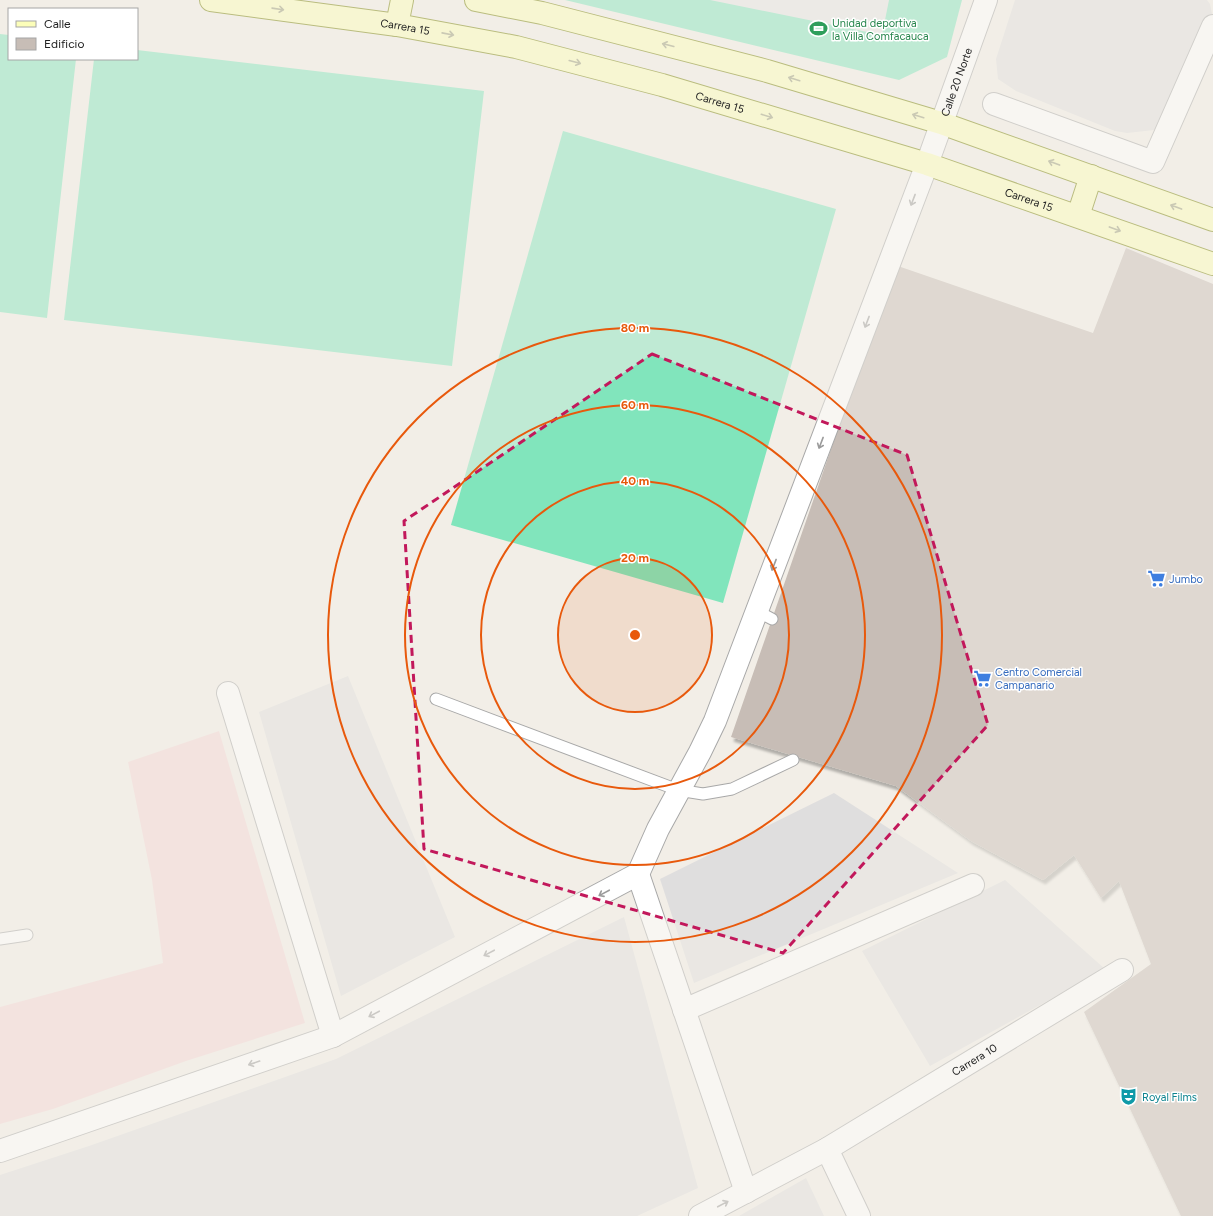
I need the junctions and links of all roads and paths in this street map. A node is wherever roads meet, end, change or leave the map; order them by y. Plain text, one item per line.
1 (212, 0) edge
2 (402, 0) edge
3 (476, 0) edge
4 (986, 0) edge
5 (543, 6) edge
6 (397, 25) junction
7 (1213, 26) edge
8 (994, 104) dead end
9 (941, 123) junction
10 (927, 164) junction
11 (1091, 176) junction
12 (1078, 216) junction
13 (1213, 220) edge
14 (1213, 264) edge
15 (228, 693) dead end
16 (436, 699) dead end
17 (793, 760) dead end
18 (678, 790) junction
19 (638, 874) junction
20 (973, 885) dead end
21 (27, 935) dead end
22 (0, 939) edge
23 (1122, 970) dead end
24 (684, 1010) junction
25 (333, 1036) junction
26 (827, 1149) junction
27 (0, 1151) edge
28 (746, 1192) junction
29 (700, 1216) edge
30 (859, 1216) edge

1 -> 6 main road, Carrera 15
2 - 6 main road
3 - 5 main road
4 - 9 street, Calle 20 Norte
9 -> 5 main road
6 -> 10 main road, Carrera 15
7 - 8 street
9 - 10 street, Calle 20 Norte
11 -> 9 main road
10 - 12 main road, Carrera 15
10 -> 18 street, Calle 20 Norte
11 - 12 main road
13 -> 11 main road
12 -> 14 main road, Carrera 15
15 - 25 street
16 - 18 lane
17 - 18 lane
18 - 19 street, Calle 20 Norte
19 - 24 street
19 -> 25 street
20 - 24 street
21 - 22 lane
23 - 26 street, Carrera 10
24 - 28 street
25 -> 27 street
26 - 28 street, Carrera 10
26 - 30 street
29 -> 28 street, Carrera 10

